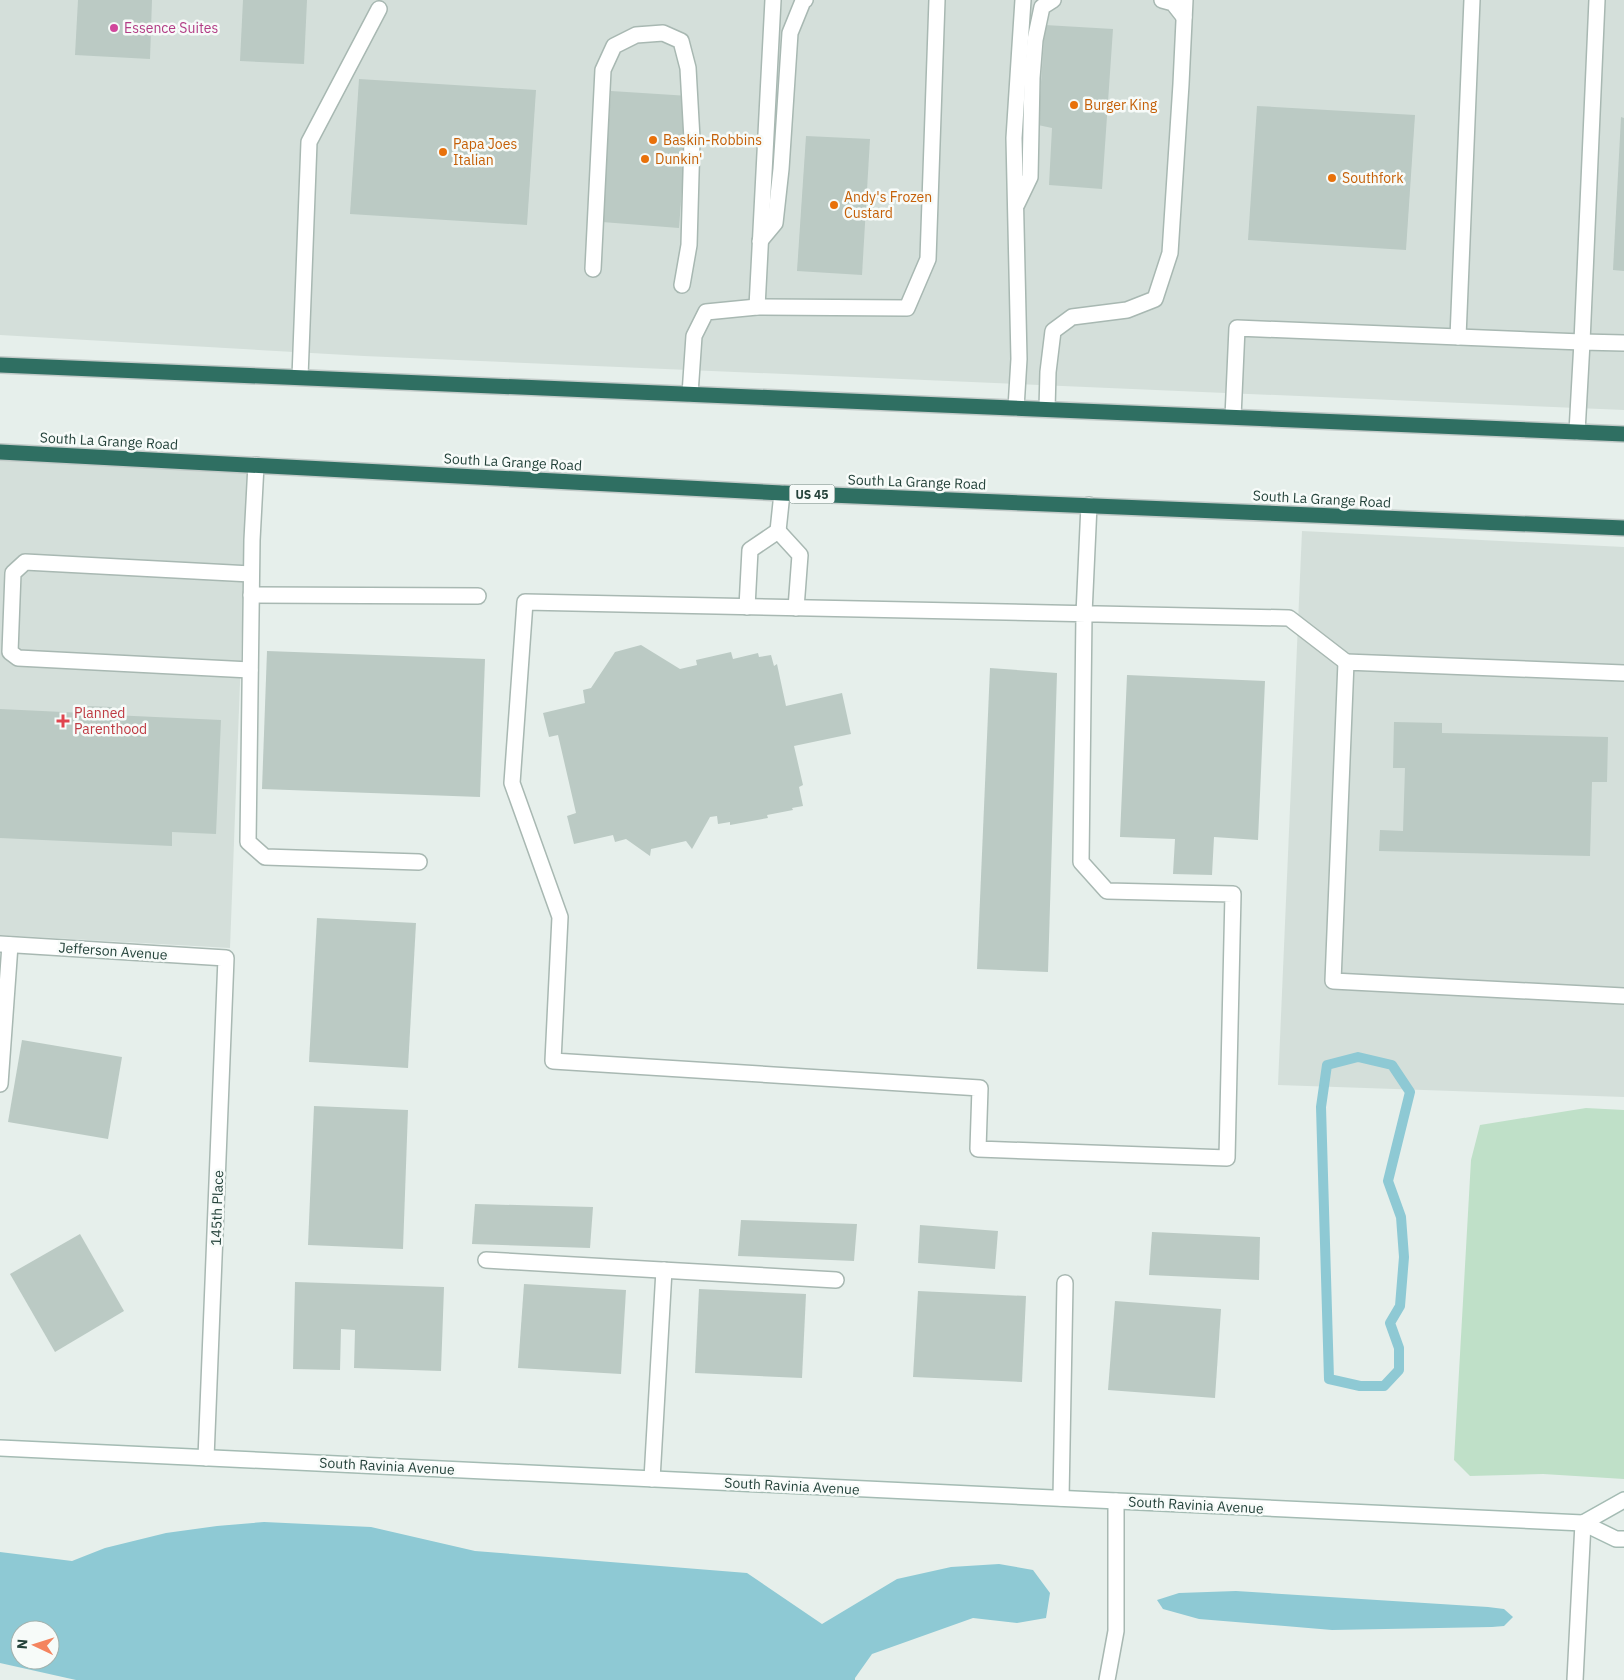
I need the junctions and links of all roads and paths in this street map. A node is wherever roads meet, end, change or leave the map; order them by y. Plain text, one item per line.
1 (773, 0) edge
2 (804, 0) edge
3 (1023, 0) edge
4 (1053, 0) edge
5 (1162, 0) edge
6 (1185, 0) edge
7 (1472, 0) edge
8 (1597, 0) edge
9 (935, 2) edge
10 (379, 9) dead end
11 (1184, 17) junction
12 (1016, 207) junction
13 (760, 241) junction
14 (593, 269) dead end
15 (682, 285) dead end
16 (757, 307) junction
17 (1458, 337) junction
18 (1582, 342) junction
19 (1624, 343) edge
20 (0, 365) edge
21 (300, 377) junction
22 (690, 394) junction
23 (1016, 408) junction
24 (1047, 409) junction
25 (1233, 417) junction
26 (1577, 432) junction
27 (1624, 434) edge
28 (0, 452) edge
29 (256, 465) junction
30 (782, 493) junction
31 (1089, 505) junction
32 (1624, 528) edge
33 (778, 531) junction
34 (251, 574) junction
35 (251, 595) junction
36 (478, 596) dead end
37 (747, 607) junction
38 (796, 608) junction
39 (1084, 614) junction
40 (1346, 662) junction
41 (250, 670) junction
42 (1624, 673) edge
43 (419, 862) dead end
44 (5, 945) edge
45 (226, 958) joint
46 (1624, 996) edge
47 (0, 1084) edge
48 (486, 1260) dead end
49 (664, 1270) junction
50 (836, 1280) dead end
51 (1065, 1283) dead end
52 (0, 1448) edge
53 (206, 1458) junction
54 (652, 1479) junction
55 (1061, 1498) junction
56 (1624, 1500) edge
57 (1116, 1501) junction
58 (1583, 1523) junction
59 (1624, 1539) edge
60 (1108, 1680) edge
61 (1575, 1680) edge

1 - 13 street
2 - 13 street
3 - 12 street
4 - 12 street
5 - 11 street
6 - 11 street
7 - 17 street
8 - 18 street
9 - 16 street
10 - 21 street
11 - 24 street
12 - 23 street
13 - 16 street
14 - 15 street
16 - 22 street
17 - 18 street
17 - 25 street
18 - 19 street
18 - 26 street
20 - 21 highway
21 - 22 highway
22 - 23 highway
23 - 24 highway
24 - 25 highway
25 - 26 highway
26 - 27 highway
28 - 29 highway, South La Grange Road / US 45
29 - 30 highway, South La Grange Road / US 45
29 - 34 street
30 - 31 highway, South La Grange Road / US 45
30 - 33 street
31 - 32 highway, South La Grange Road / US 45
31 - 39 street
33 - 37 street
33 - 38 street
34 - 35 street
34 - 41 street
35 - 36 street
35 - 41 street
37 - 38 street
37 - 39 street
38 - 39 street
39 - 40 street
40 - 42 street
40 - 46 street
41 - 43 street
44 - 45 street, Jefferson Avenue
44 - 47 street
45 - 53 street, 145th Place
48 - 49 street
49 - 50 street
49 - 54 street
51 - 55 street
52 - 53 street, South Ravinia Avenue
53 - 54 street, South Ravinia Avenue
54 - 55 street, South Ravinia Avenue
55 - 57 street, South Ravinia Avenue
56 - 58 street
57 - 58 street, South Ravinia Avenue
57 - 60 street
58 - 59 street, South Ravinia Avenue
58 - 61 street

